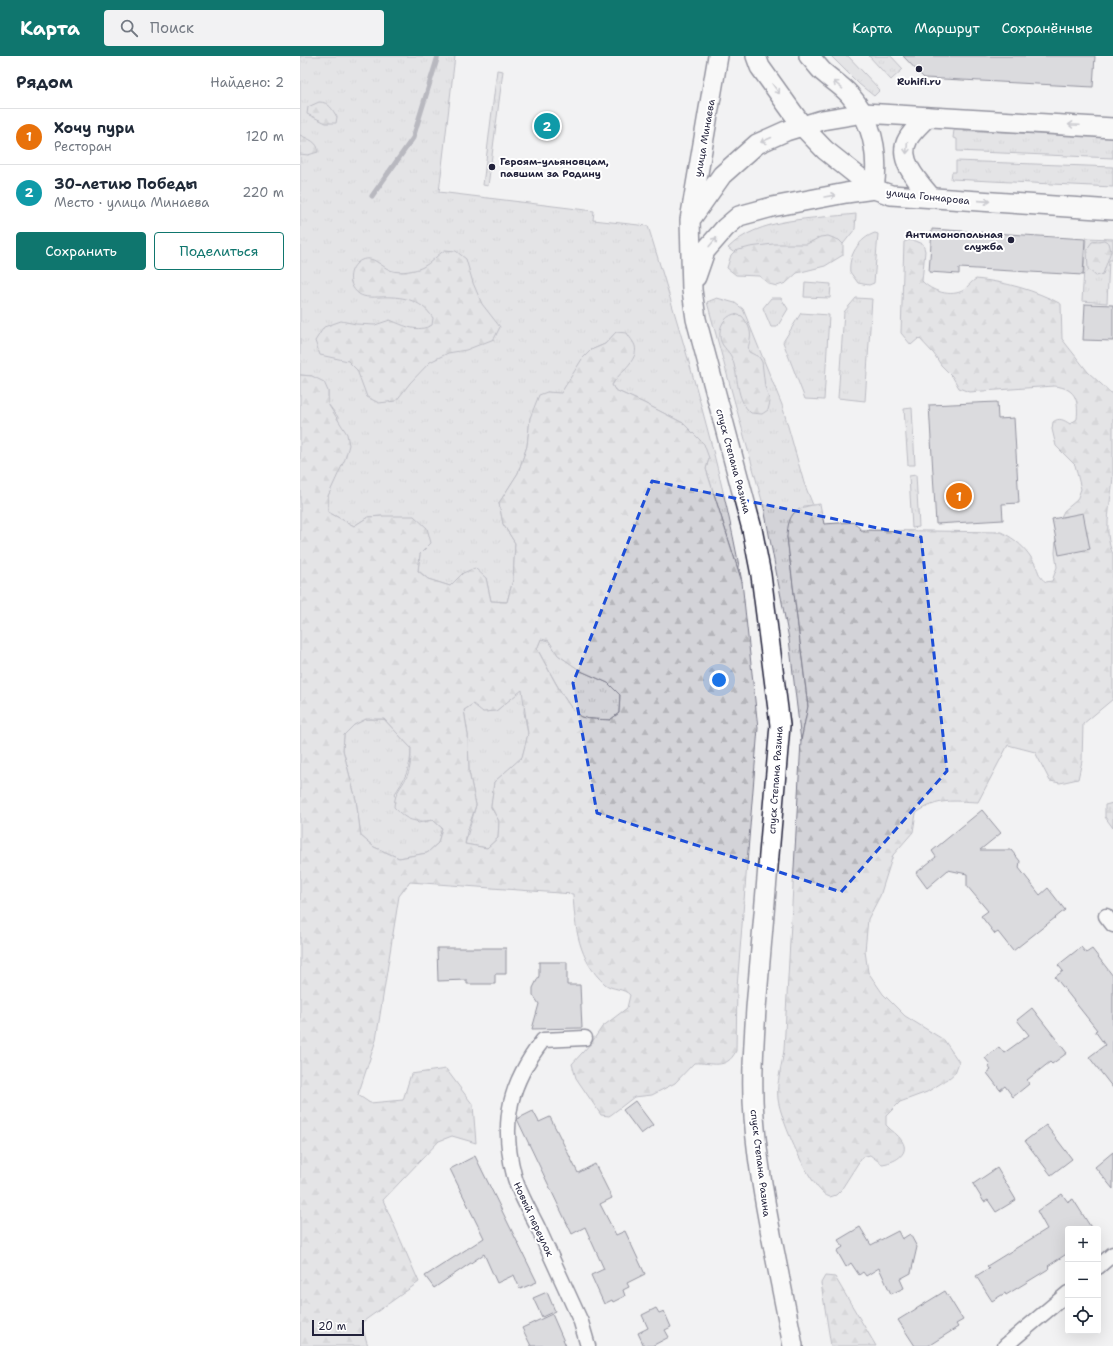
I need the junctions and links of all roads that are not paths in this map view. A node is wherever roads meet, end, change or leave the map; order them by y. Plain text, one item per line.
1 (718, 56) edge
2 (756, 56) edge
3 (809, 56) edge
4 (864, 113) junction
5 (927, 117) junction
6 (803, 127) junction
7 (1113, 128) edge
8 (874, 189) junction
9 (931, 197) junction
10 (1113, 210) edge
11 (690, 220) junction
12 (692, 290) junction
13 (585, 1038) dead end
14 (1113, 1254) edge
15 (1101, 1264) edge
16 (1065, 1296) edge
17 (588, 1346) edge
18 (793, 1346) edge
19 (1005, 1346) edge

1 - 11 main road, улица Минаева
2 -> 6 main road
4 -> 3 main road
4 - 5 main road
4 - 6 main road
4 - 8 main road
7 -> 5 main road
5 -> 9 main road
6 - 8 main road
6 -> 11 main road
8 - 9 main road, улица Гончарова
12 -> 8 main road, улица Гончарова
9 -> 10 main road, улица Гончарова
11 - 12 main road, спуск Степана Разина
12 - 18 main road, спуск Степана Разина
13 - 17 street, Новый переулок
14 - 15 street
16 - 19 street

